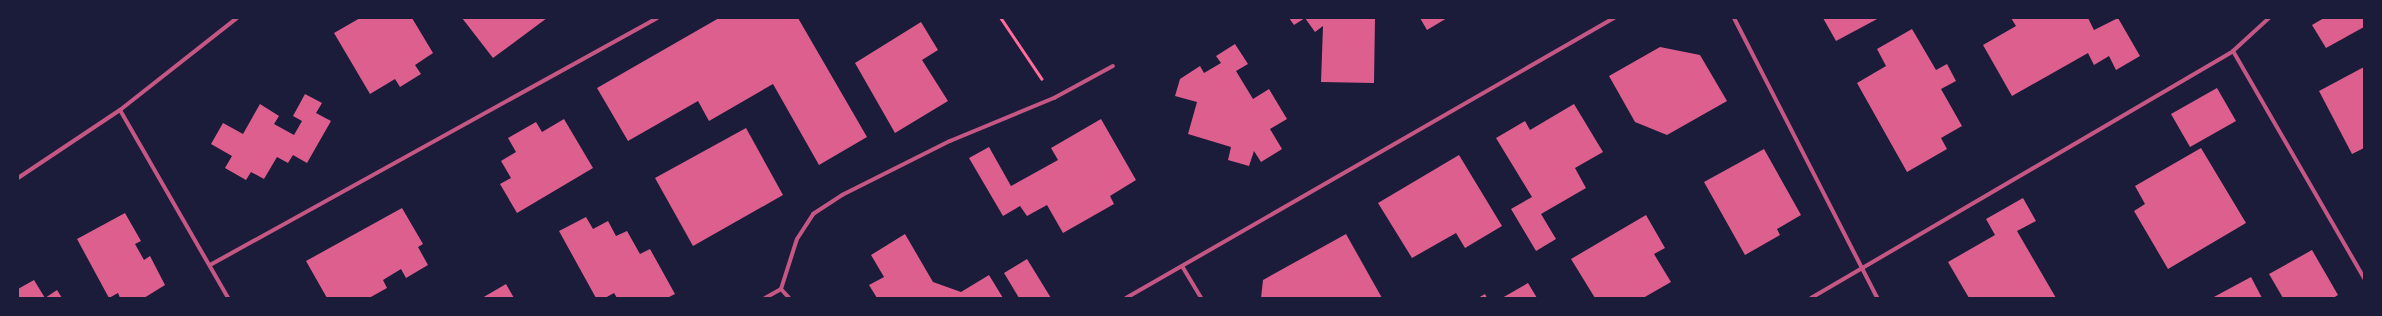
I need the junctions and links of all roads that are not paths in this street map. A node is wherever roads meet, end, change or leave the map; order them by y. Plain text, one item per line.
1 (237, 18) edge
2 (657, 18) edge
3 (1614, 18) edge
4 (1734, 18) edge
5 (2269, 18) edge
6 (2233, 51) junction
7 (1113, 66) dead end
8 (120, 110) junction
9 (18, 178) edge
10 (210, 265) junction
11 (1182, 266) junction
12 (1861, 268) junction
13 (2364, 278) edge
14 (780, 289) junction
15 (228, 298) edge
16 (765, 298) edge
17 (789, 298) edge
18 (1126, 298) edge
19 (1201, 298) edge
20 (1811, 298) edge
21 (1877, 298) edge

1 - 8 street
2 - 10 street
3 - 11 street
4 - 12 street
5 - 6 street
6 - 12 street
6 - 13 street
7 - 14 street
8 - 9 street
8 - 10 street
10 - 15 street
11 - 18 street
11 - 19 street
12 - 20 street
12 - 21 street
14 - 16 street
14 - 17 street

